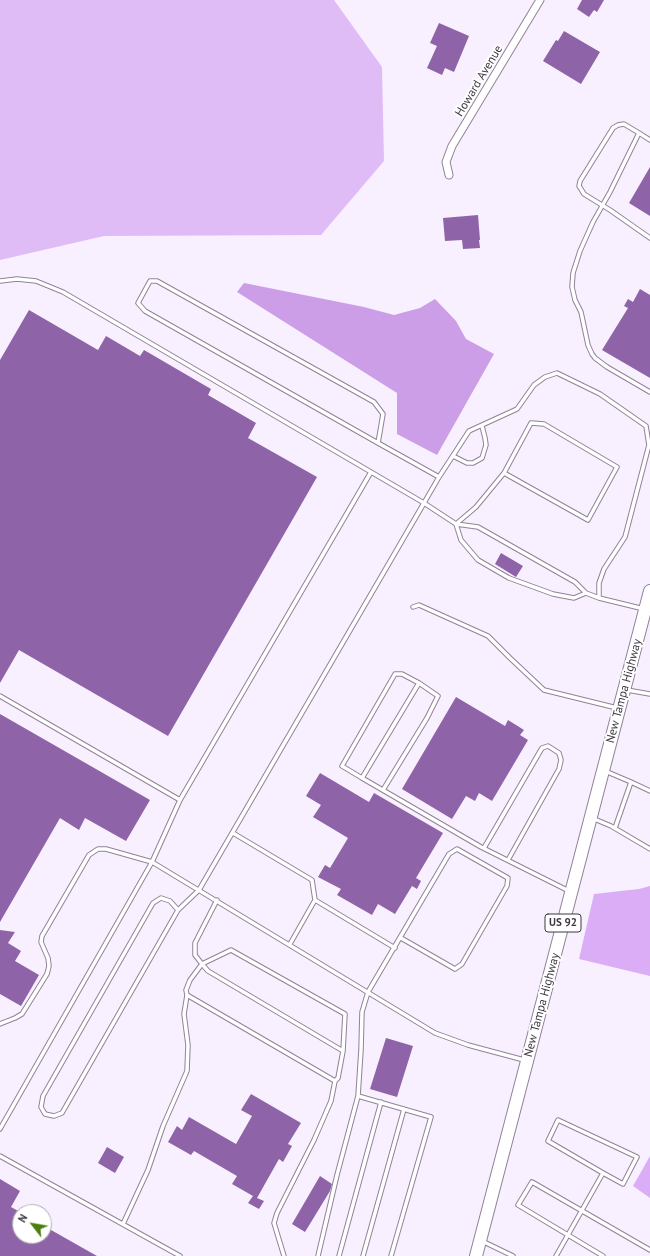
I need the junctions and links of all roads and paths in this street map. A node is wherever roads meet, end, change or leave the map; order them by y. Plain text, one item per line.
1 (540, 0) edge
2 (639, 133) junction
3 (650, 140) edge
4 (449, 175) dead end
5 (603, 205) junction
6 (650, 238) edge
7 (0, 281) edge
8 (650, 392) edge
9 (482, 426) junction
10 (378, 443) junction
11 (453, 456) junction
12 (371, 472) junction
13 (504, 473) junction
14 (439, 477) junction
15 (424, 503) junction
16 (456, 524) junction
17 (586, 593) junction
18 (650, 593) edge
19 (599, 598) junction
20 (413, 607) dead end
21 (645, 609) junction
22 (419, 683) junction
23 (624, 689) junction
24 (650, 694) edge
25 (0, 696) edge
26 (619, 708) junction
27 (603, 770) junction
28 (362, 778) junction
29 (631, 782) junction
30 (383, 790) junction
31 (650, 791) edge
32 (180, 800) junction
33 (591, 818) junction
34 (615, 828) junction
35 (233, 833) junction
36 (484, 848) junction
37 (650, 849) edge
38 (508, 860) junction
39 (152, 862) junction
40 (199, 890) junction
41 (571, 892) junction
42 (217, 900) junction
43 (315, 900) junction
44 (178, 910) junction
45 (401, 938) junction
46 (290, 944) junction
47 (395, 948) junction
48 (202, 964) junction
49 (368, 992) junction
50 (187, 995) junction
51 (0, 1024) edge
52 (343, 1051) junction
53 (527, 1061) junction
54 (335, 1081) junction
55 (358, 1096) junction
56 (381, 1102) junction
57 (404, 1109) junction
58 (0, 1129) edge
59 (0, 1156) edge
60 (603, 1173) junction
61 (582, 1211) junction
62 (123, 1224) junction
63 (568, 1235) junction
64 (480, 1240) junction
65 (650, 1250) edge
66 (180, 1256) edge
67 (284, 1256) edge
68 (318, 1256) edge
69 (339, 1256) edge
70 (363, 1256) edge
71 (391, 1256) edge
72 (476, 1256) edge
73 (514, 1256) edge
74 (556, 1256) edge
75 (603, 1256) edge

1 - 4 street, Howard Avenue
2 - 3 lane
2 - 5 lane
2 - 5 lane
5 - 6 lane
5 - 8 lane
7 - 12 lane
9 - 11 lane
9 - 11 lane
9 - 19 lane
10 - 10 lane
10 - 14 lane
11 - 14 lane
12 - 15 lane
12 - 32 lane
13 - 13 lane
13 - 16 lane
14 - 15 lane
15 - 16 lane
15 - 35 lane
16 - 17 lane
16 - 17 lane
17 - 19 lane
18 - 21 main road, New Tampa Highway / US 92
19 - 21 lane
20 - 26 lane
21 - 23 main road, New Tampa Highway / US 92
22 - 28 lane
22 - 28 lane
22 - 30 lane
23 - 24 lane
23 - 26 main road, New Tampa Highway / US 92
25 - 32 lane
26 - 27 main road, New Tampa Highway / US 92
27 - 29 lane
27 - 33 main road, New Tampa Highway / US 92
28 - 30 lane
29 - 31 lane
29 - 34 lane
30 - 36 lane
32 - 39 lane
33 - 34 lane
33 - 41 main road, New Tampa Highway / US 92
34 - 37 lane
35 - 40 lane
35 - 43 lane
36 - 38 lane
36 - 38 lane
38 - 41 lane
39 - 40 lane
39 - 51 lane
39 - 58 lane
40 - 42 lane
40 - 44 lane
41 - 53 main road, New Tampa Highway / US 92
42 - 46 lane
42 - 48 lane
43 - 46 lane
43 - 47 lane
44 - 44 lane
45 - 45 lane
45 - 47 lane
46 - 49 lane
47 - 49 lane
48 - 50 lane
48 - 52 lane
48 - 52 lane
49 - 53 lane
49 - 55 lane
50 - 54 lane
50 - 62 lane
52 - 54 lane
53 - 64 main road, New Tampa Highway / US 92
54 - 67 lane
55 - 56 lane
55 - 68 lane
56 - 57 lane
56 - 69 lane
57 - 70 lane
57 - 71 lane
59 - 62 lane
60 - 60 lane
60 - 61 lane
61 - 63 lane
61 - 63 lane
61 - 65 lane
62 - 66 lane
63 - 74 lane
63 - 75 lane
64 - 72 main road, New Tampa Highway / US 92
64 - 73 lane

